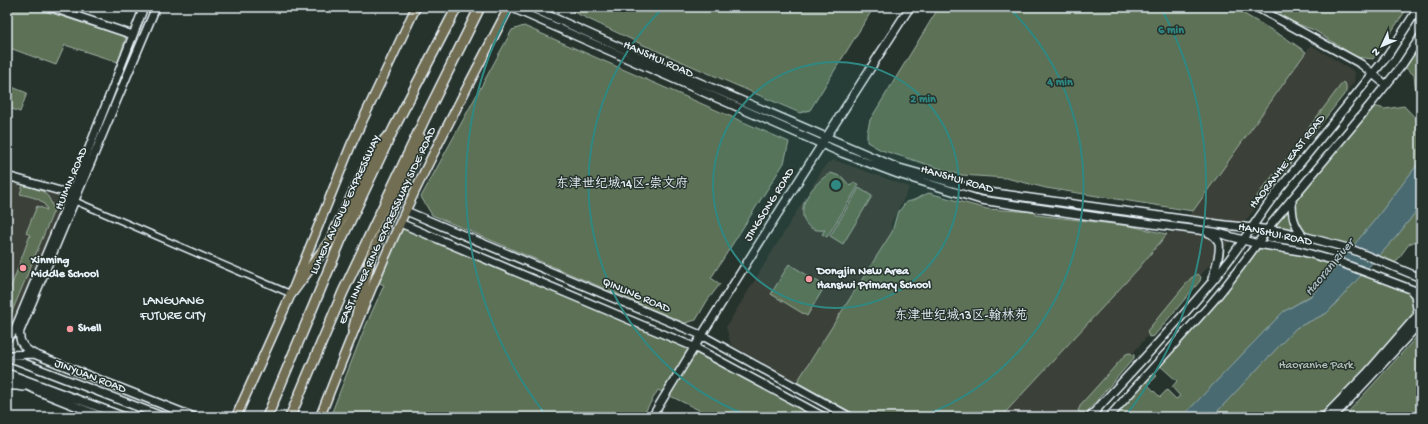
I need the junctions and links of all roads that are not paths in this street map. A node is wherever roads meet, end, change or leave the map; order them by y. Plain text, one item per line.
1 (50, 7) edge
2 (144, 7) edge
3 (156, 7) edge
4 (416, 7) edge
5 (457, 7) edge
6 (480, 7) edge
7 (510, 7) edge
8 (530, 7) edge
9 (910, 7) edge
10 (1256, 7) edge
11 (1419, 7) edge
12 (133, 35) junction
13 (1421, 36) edge
14 (1372, 74) junction
15 (1386, 85) junction
16 (425, 118) junction
17 (394, 128) junction
18 (824, 141) junction
19 (7, 176) edge
20 (73, 198) junction
21 (1292, 200) junction
22 (406, 211) junction
23 (400, 223) junction
24 (1252, 228) junction
25 (1267, 230) junction
26 (1205, 231) junction
27 (1306, 236) junction
28 (1243, 240) junction
29 (1258, 244) junction
30 (1421, 278) edge
31 (1211, 283) junction
32 (1409, 288) junction
33 (1421, 293) edge
34 (291, 294) junction
35 (1419, 313) edge
36 (1421, 322) edge
37 (353, 331) junction
38 (701, 335) junction
39 (7, 339) edge
40 (694, 347) junction
41 (34, 354) junction
42 (7, 356) edge
43 (7, 373) edge
44 (7, 376) edge
45 (7, 386) edge
46 (37, 391) junction
47 (103, 417) edge
48 (125, 417) edge
49 (164, 417) edge
50 (194, 417) edge
51 (236, 417) edge
52 (267, 417) edge
53 (290, 417) edge
54 (320, 417) edge
55 (652, 417) edge
56 (824, 417) edge
57 (850, 417) edge
58 (1090, 417) edge
59 (1109, 417) edge
60 (1324, 417) edge
61 (1334, 417) edge

1 - 12 main road
2 - 12 main road, HUIMIN ROAD
3 - 20 main road, HUIMIN ROAD
4 - 34 main road
5 - 17 highway, LUMEN AVENUE EXPRESSWAY
6 - 16 highway
7 - 18 main road, HANSHUI ROAD
7 - 22 main road, EAST INNER RING EXPRESSWAY SIDE ROAD
8 - 18 main road, HANSHUI ROAD
9 - 18 main road, JINGSONG ROAD
10 - 14 main road
11 - 14 main road, HAORANHE EAST ROAD
12 - 20 main road, HUIMIN ROAD
13 - 15 main road, HAORANHE EAST ROAD
14 - 15 main road
14 - 24 main road, HAORANHE EAST ROAD
15 - 21 main road, HAORANHE EAST ROAD
16 - 37 highway
16 - 53 highway
17 - 34 highway
17 - 52 highway, LUMEN AVENUE EXPRESSWAY
18 - 24 main road, HANSHUI ROAD
18 - 26 main road, HANSHUI ROAD
18 - 38 main road, JINGSONG ROAD
19 - 20 main road
20 - 34 street
20 - 39 main road, HUIMIN ROAD
20 - 41 main road, HUIMIN ROAD
21 - 25 main road, HAORANHE EAST ROAD
21 - 27 main road
22 - 23 main road, EAST INNER RING EXPRESSWAY SIDE ROAD
22 - 38 main road, QINLING ROAD
23 - 37 main road, EAST INNER RING EXPRESSWAY SIDE ROAD
23 - 40 main road, QINLING ROAD
24 - 25 main road, HANSHUI ROAD
24 - 28 main road, HAORANHE EAST ROAD
25 - 27 main road, HANSHUI ROAD
25 - 29 main road, HAORANHE EAST ROAD
26 - 28 main road, HANSHUI ROAD
26 - 31 main road
27 - 30 main road, HANSHUI ROAD
28 - 29 main road, HANSHUI ROAD
28 - 31 main road, HAORANHE EAST ROAD
29 - 32 main road, HANSHUI ROAD
29 - 59 main road, HAORANHE EAST ROAD
31 - 58 main road, HAORANHE EAST ROAD
32 - 33 main road, HANSHUI ROAD
32 - 35 main road
34 - 51 main road
35 - 60 main road
36 - 61 main road
37 - 54 main road, EAST INNER RING EXPRESSWAY SIDE ROAD
38 - 40 main road, JINGSONG ROAD
38 - 57 main road, QINLING ROAD
40 - 55 main road, JINGSONG ROAD
40 - 56 main road, QINLING ROAD
41 - 42 main road
41 - 50 main road
42 - 49 main road, JINYUAN ROAD
43 - 48 main road, JINYUAN ROAD
44 - 46 main road
45 - 46 main road
46 - 47 main road

